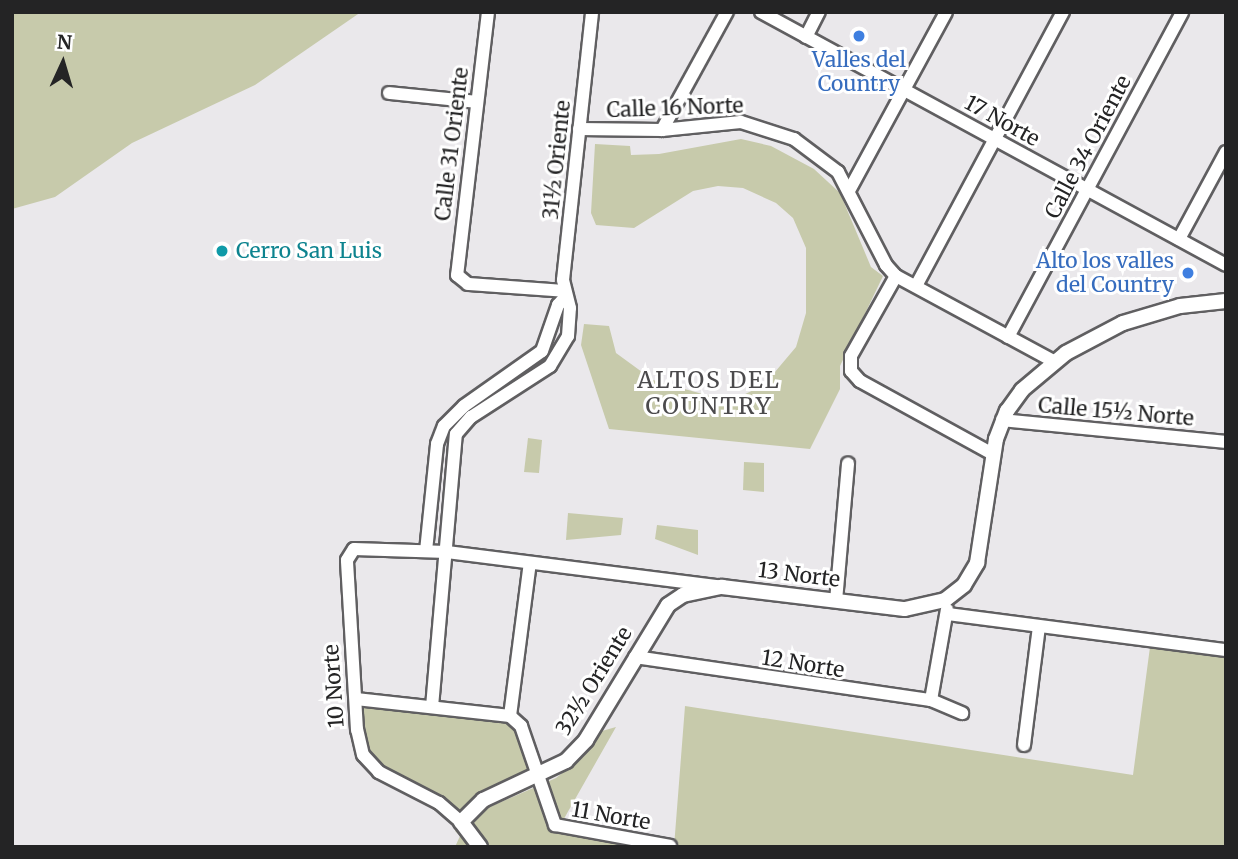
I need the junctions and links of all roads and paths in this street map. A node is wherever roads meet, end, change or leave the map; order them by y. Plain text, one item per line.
1 (488, 12) edge
2 (592, 12) edge
3 (601, 12) edge
4 (727, 12) edge
5 (761, 12) edge
6 (819, 12) edge
7 (946, 12) edge
8 (1063, 12) edge
9 (1182, 12) edge
10 (591, 29) junction
11 (806, 37) junction
12 (904, 90) junction
13 (389, 93) dead end
14 (477, 102) junction
15 (579, 129) junction
16 (662, 130) junction
17 (995, 139) junction
18 (1226, 152) edge
19 (850, 189) junction
20 (1087, 190) junction
21 (1179, 239) junction
22 (1226, 265) edge
23 (896, 276) junction
24 (916, 286) junction
25 (566, 293) junction
26 (1226, 302) edge
27 (1008, 337) junction
28 (1053, 361) junction
29 (1002, 421) junction
30 (447, 422) junction
31 (458, 429) junction
32 (1226, 442) edge
33 (993, 454) junction
34 (848, 464) dead end
35 (354, 549) joint
36 (426, 551) junction
37 (447, 552) junction
38 (530, 563) junction
39 (722, 587) junction
40 (836, 601) junction
41 (947, 607) junction
42 (1039, 627) junction
43 (1226, 650) edge
44 (635, 657) junction
45 (356, 699) junction
46 (930, 700) junction
47 (432, 707) junction
48 (962, 713) dead end
49 (510, 716) junction
50 (1024, 745) dead end
51 (537, 778) junction
52 (461, 822) junction
53 (670, 846) edge
54 (480, 847) edge

1 - 14 street, Calle 31 Oriente
2 - 10 street, 31½ Oriente
3 - 10 street, 31½ Oriente
4 - 16 street
5 - 11 street, 17 Norte
6 - 11 street
7 - 12 street
8 - 17 street
9 - 20 street, Calle 34 Oriente
10 - 15 street, 31½ Oriente
11 - 12 street, 17 Norte
12 - 17 street, 17 Norte
12 - 19 street
13 - 14 street
14 - 25 street, Calle 31 Oriente
15 - 16 street, Calle 16 Norte
15 - 25 street, 31½ Oriente
16 - 19 street, Calle 16 Norte
17 - 20 street, 17 Norte
17 - 24 street
18 - 21 street
19 - 23 street, Calle 16 Norte
20 - 21 street, 17 Norte
20 - 27 street, Calle 34 Oriente
21 - 22 street, 17 Norte
23 - 24 street
23 - 33 street
24 - 27 street
25 - 30 street, 31½ Oriente
25 - 31 street, 31½ Oriente
26 - 28 street
27 - 28 street
28 - 29 street
29 - 32 street, Calle 15½ Norte
29 - 33 street
30 - 31 street
30 - 36 street
31 - 37 street
33 - 41 street
34 - 40 street
35 - 36 street, 13 Norte
35 - 45 street, 10 Norte
36 - 37 street, 13 Norte
37 - 38 street, 13 Norte
37 - 47 street
38 - 39 street, 13 Norte
38 - 49 street
39 - 40 street, 13 Norte
39 - 44 street, 32½ Oriente
40 - 41 street, 13 Norte
41 - 42 street, 13 Norte
41 - 46 street
42 - 43 street, 13 Norte
42 - 50 street
44 - 46 street, 12 Norte
44 - 51 street, 32½ Oriente
45 - 47 street
45 - 52 street, 10 Norte
46 - 48 street, 12 Norte
47 - 49 street
49 - 51 street
51 - 52 street, 32½ Oriente
51 - 53 street, 11 Norte
52 - 54 street, 10 Norte

